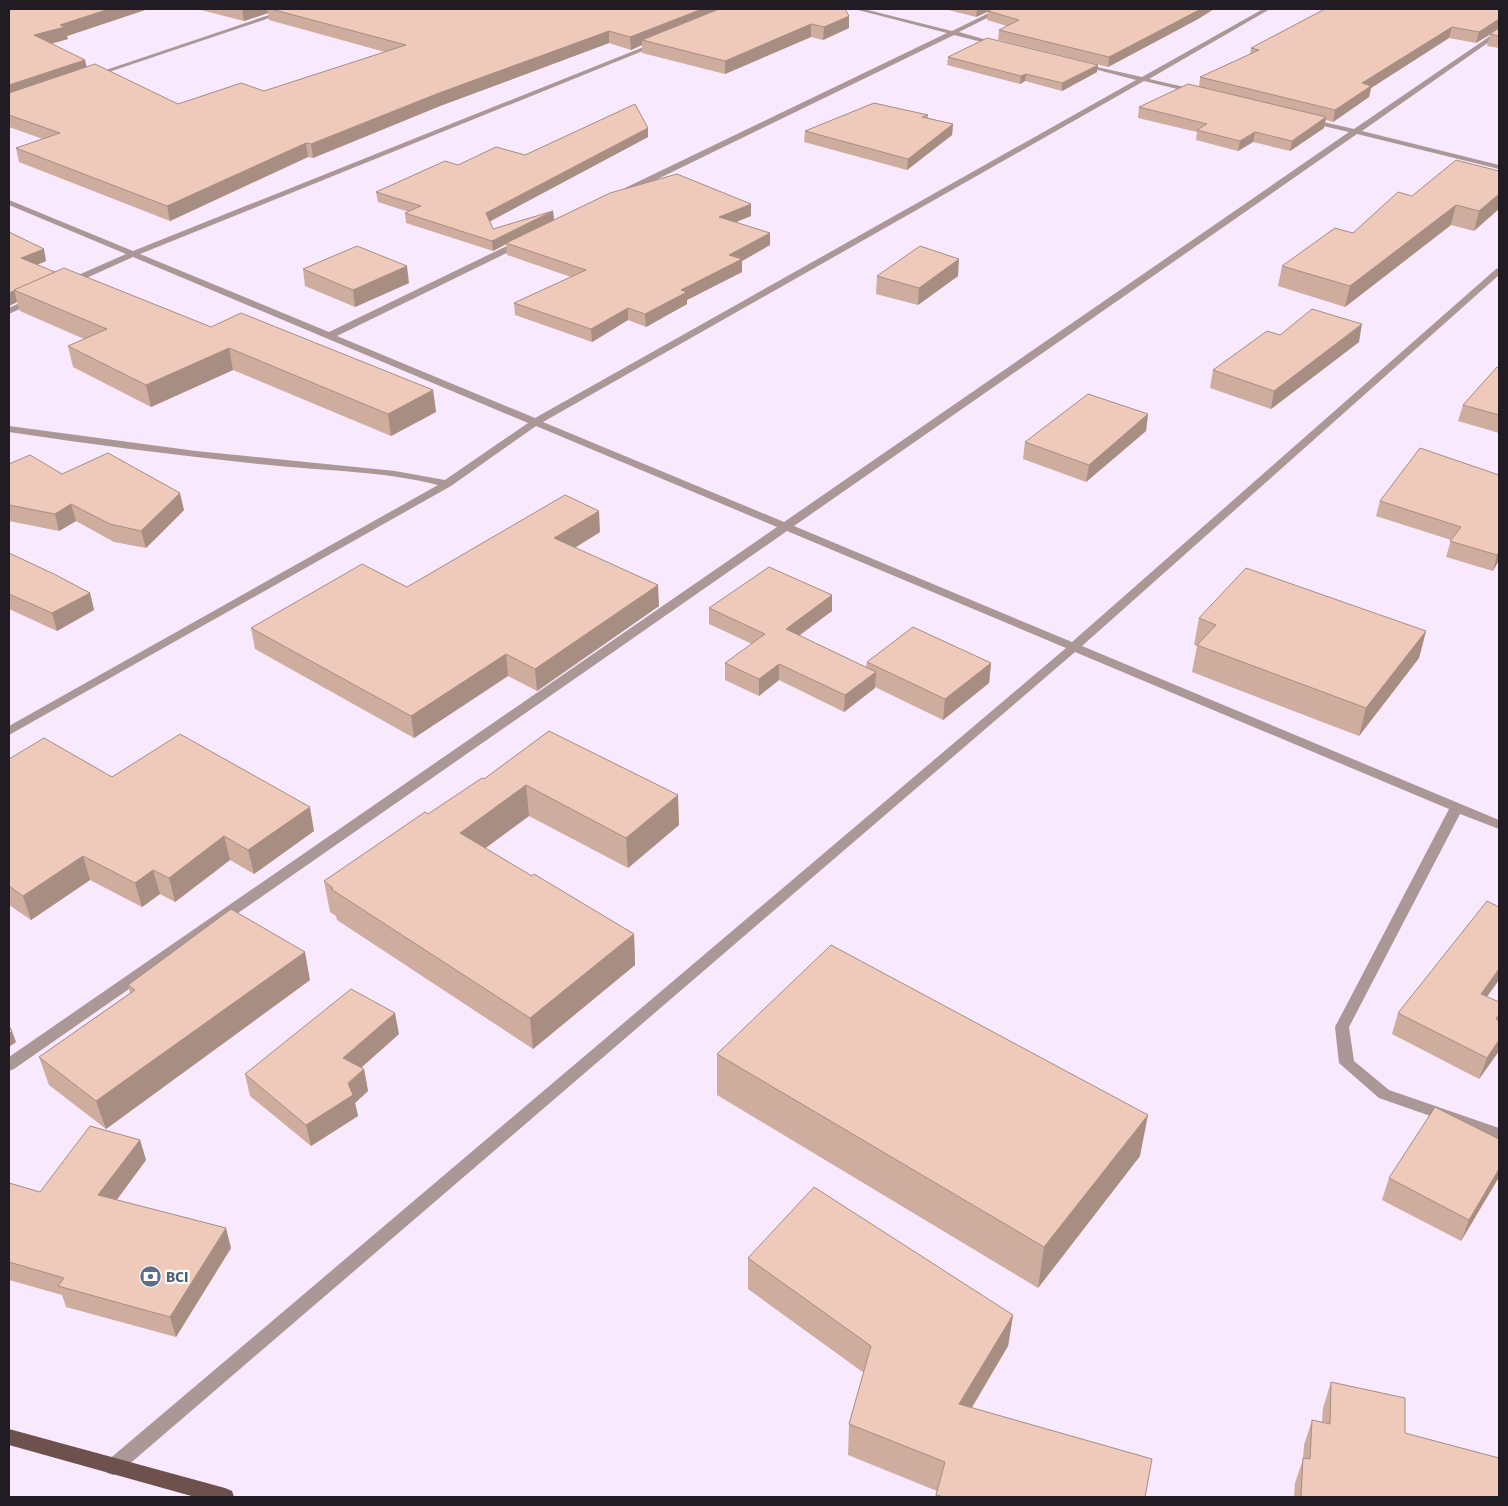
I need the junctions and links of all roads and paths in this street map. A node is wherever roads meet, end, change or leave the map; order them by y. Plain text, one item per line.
1 (293, 9) edge
2 (858, 9) edge
3 (1002, 9) edge
4 (1267, 9) edge
5 (953, 32) junction
6 (1499, 32) edge
7 (668, 38) edge
8 (1010, 46) edge
9 (1076, 63) edge
10 (84, 78) edge
11 (1143, 79) junction
12 (1201, 94) edge
13 (1297, 118) edge
14 (1355, 132) junction
15 (1499, 168) edge
16 (623, 193) edge
17 (9, 202) edge
18 (525, 240) edge
19 (132, 254) junction
20 (1499, 270) edge
21 (61, 286) edge
22 (44, 294) edge
23 (9, 311) edge
24 (329, 336) junction
25 (535, 422) junction
26 (9, 429) edge
27 (447, 484) junction
28 (784, 526) junction
29 (1074, 647) junction
30 (9, 731) edge
31 (1457, 807) junction
32 (1499, 825) edge
33 (9, 1065) edge
34 (1499, 1134) edge
35 (9, 1437) edge
36 (113, 1467) junction
37 (225, 1497) edge

1 - 10 street
2 - 5 street
3 - 5 street
4 - 11 street
5 - 8 street
5 - 16 street
6 - 14 street
7 - 19 street
9 - 11 street
11 - 12 street
11 - 25 street
13 - 14 street
14 - 15 street
14 - 28 street
17 - 19 street
18 - 24 street
19 - 21 street
19 - 24 street
20 - 29 street
22 - 23 street
24 - 25 street
25 - 27 street
25 - 28 street
26 - 27 street
27 - 30 street
28 - 29 street
28 - 33 street
29 - 31 street
29 - 36 street
31 - 32 street
31 - 34 street
35 - 36 main road
36 - 37 main road

